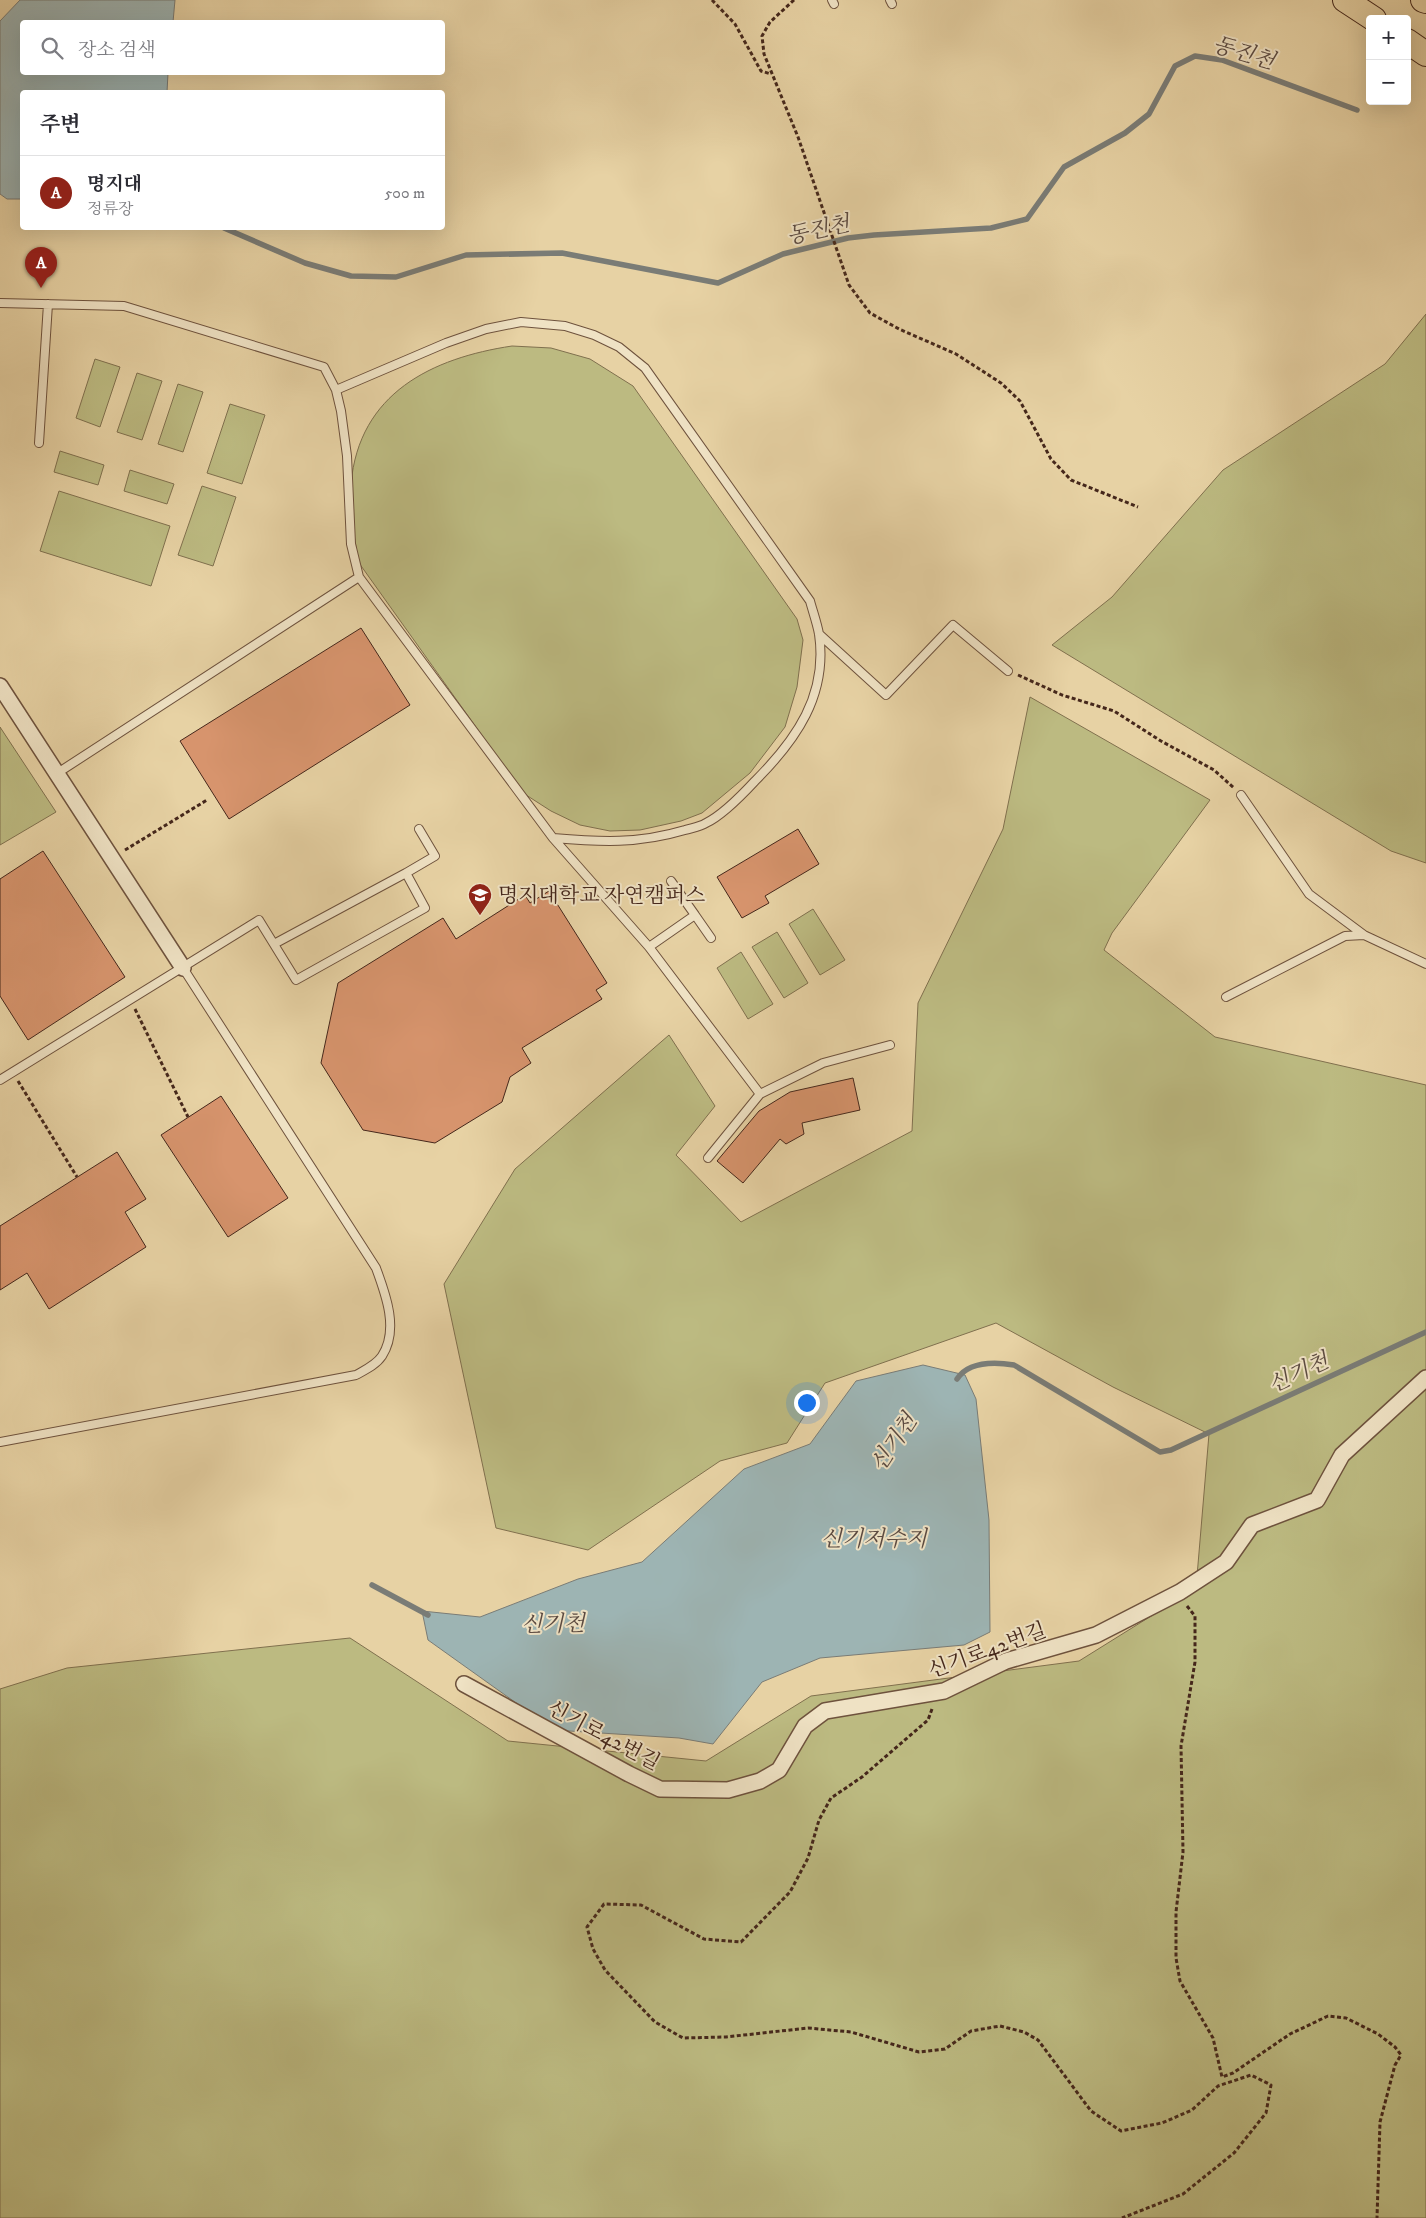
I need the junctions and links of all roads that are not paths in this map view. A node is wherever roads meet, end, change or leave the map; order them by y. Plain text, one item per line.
1 (1345, 0) edge
2 (1368, 15) edge
3 (1411, 44) edge
4 (1426, 54) edge
5 (0, 303) edge
6 (48, 304) junction
7 (336, 390) junction
8 (39, 443) dead end
9 (359, 577) junction
10 (819, 634) junction
11 (1008, 671) road end
12 (0, 686) edge
13 (56, 774) junction
14 (1241, 795) road end
15 (419, 829) dead end
16 (553, 838) junction
17 (406, 873) junction
18 (671, 881) dead end
19 (695, 915) junction
20 (1364, 935) junction
21 (711, 938) dead end
22 (274, 944) junction
23 (649, 947) junction
24 (1426, 964) edge
25 (183, 968) junction
26 (1226, 998) dead end
27 (890, 1045) dead end
28 (0, 1080) edge
29 (760, 1094) junction
30 (708, 1158) dead end
31 (1426, 1378) edge
32 (0, 1442) edge
33 (464, 1684) dead end

1 - 2 highway
3 - 4 highway
5 - 6 lane
6 - 7 lane
6 - 8 lane
7 - 9 lane
7 - 10 lane
9 - 13 lane
9 - 16 lane
10 - 11 lane
10 - 16 lane
12 - 13 street
13 - 25 street
14 - 20 lane
15 - 17 lane
16 - 23 lane
17 - 22 lane
17 - 22 lane
18 - 19 lane
19 - 21 lane
19 - 23 lane
20 - 24 lane
20 - 26 lane
22 - 25 lane
23 - 29 lane
25 - 28 lane
25 - 32 lane
27 - 29 lane
29 - 30 lane
31 - 33 street, 신기로42번길

